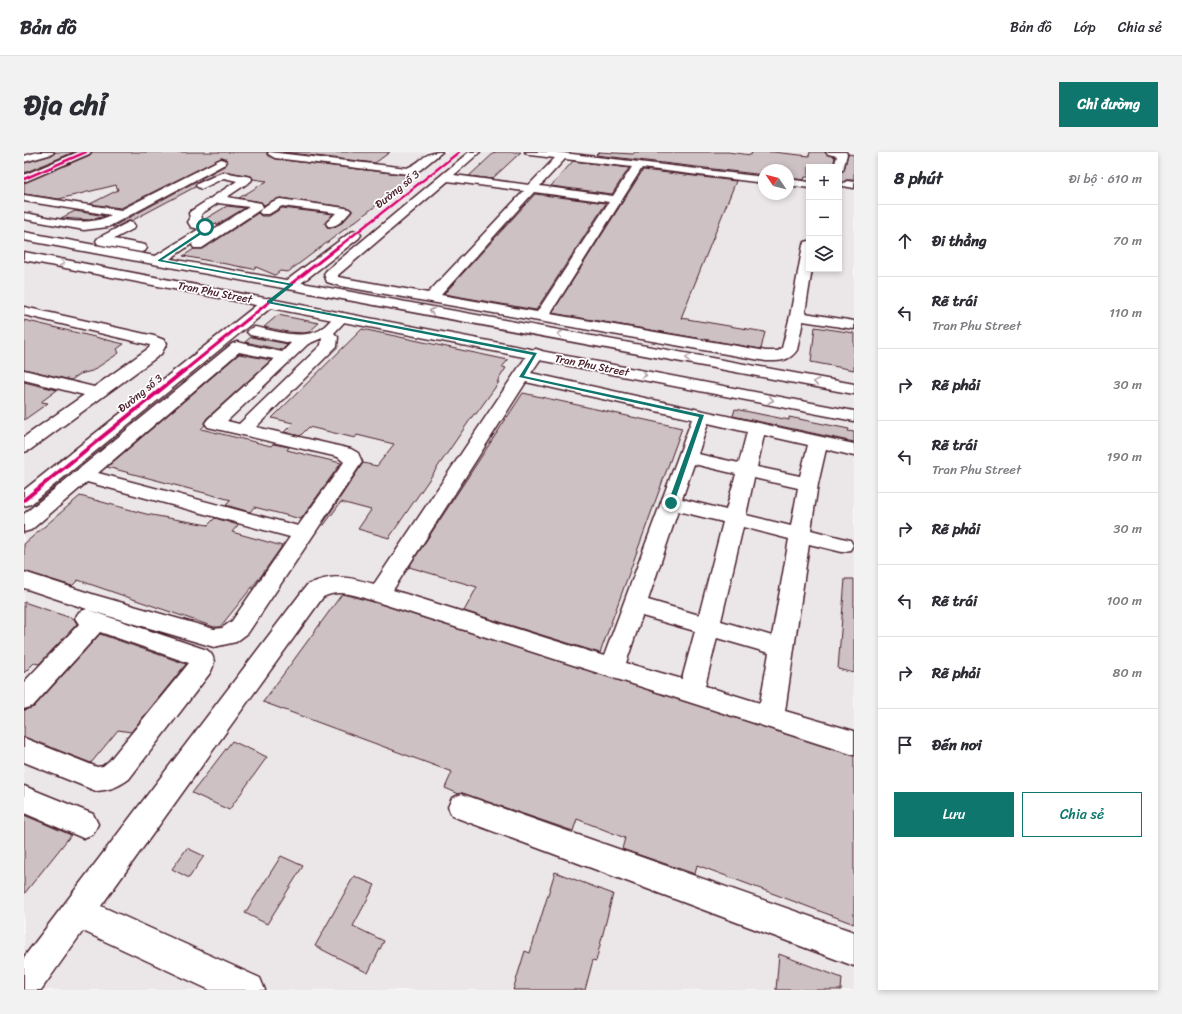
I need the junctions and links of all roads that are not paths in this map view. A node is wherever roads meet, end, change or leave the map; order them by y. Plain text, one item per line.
1 (49, 152) edge
2 (86, 152) edge
3 (275, 152) edge
4 (344, 152) edge
5 (437, 152) edge
6 (459, 152) edge
7 (475, 152) edge
8 (530, 152) edge
9 (575, 152) edge
10 (628, 152) edge
11 (831, 152) edge
12 (562, 156) junction
13 (207, 157) dead end
14 (673, 157) dead end
15 (24, 159) edge
16 (329, 161) junction
17 (74, 162) dead end
18 (840, 164) edge
19 (595, 169) dead end
20 (636, 169) junction
21 (758, 171) edge
22 (794, 176) edge
23 (445, 177) junction
24 (806, 178) edge
25 (24, 179) edge
26 (758, 179) edge
27 (794, 183) edge
28 (24, 184) edge
29 (806, 185) edge
30 (532, 189) junction
31 (191, 192) dead end
32 (24, 198) edge
33 (215, 200) junction
34 (616, 200) junction
35 (60, 204) junction
36 (124, 214) junction
37 (282, 215) dead end
38 (27, 218) edge
39 (318, 220) dead end
40 (137, 221) dead end
41 (332, 223) junction
42 (365, 228) junction
43 (24, 236) edge
44 (198, 245) dead end
45 (141, 248) dead end
46 (25, 257) edge
47 (159, 260) junction
48 (806, 263) edge
49 (291, 284) junction
50 (432, 298) junction
51 (269, 302) junction
52 (24, 311) edge
53 (798, 312) junction
54 (342, 317) junction
55 (541, 317) junction
56 (854, 318) edge
57 (854, 325) edge
58 (325, 333) junction
59 (303, 341) junction
60 (237, 347) junction
61 (536, 354) junction
62 (285, 357) junction
63 (24, 375) edge
64 (521, 376) junction
65 (854, 389) edge
66 (98, 393) junction
67 (702, 416) junction
68 (854, 416) edge
69 (757, 428) junction
70 (243, 430) junction
71 (818, 442) junction
72 (24, 446) edge
73 (854, 450) edge
74 (687, 456) junction
75 (746, 470) junction
76 (83, 475) junction
77 (808, 484) junction
78 (24, 500) edge
79 (671, 503) junction
80 (734, 518) junction
81 (24, 525) edge
82 (303, 534) junction
83 (800, 535) junction
84 (842, 545) dead end
85 (24, 580) edge
86 (379, 594) junction
87 (635, 605) junction
88 (708, 626) junction
89 (782, 648) junction
90 (612, 668) junction
91 (691, 693) junction
92 (24, 699) edge
93 (771, 718) junction
94 (854, 743) edge
95 (24, 750) edge
96 (24, 799) edge
97 (462, 807) dead end
98 (82, 824) dead end
99 (76, 912) junction
100 (854, 949) edge
101 (24, 985) edge
102 (248, 990) edge

1 - 15 main road
2 - 25 main road
3 - 16 main road
4 - 16 main road
5 - 16 main road
6 - 42 main road, Đường số 3
7 - 23 main road
8 - 12 main road
9 - 10 main road
11 - 18 main road
12 - 20 main road
12 - 30 main road
13 - 36 main road
14 - 21 main road
17 - 28 main road
19 - 20 main road
20 - 26 main road
20 - 34 main road
22 - 24 main road
23 - 30 main road
23 - 50 main road
27 - 29 main road
30 - 34 main road
30 - 50 main road
31 - 33 main road
32 - 35 main road
33 - 44 main road
33 - 47 main road
34 - 55 main road
35 - 36 main road
35 - 38 main road
36 - 38 main road
37 - 41 main road
39 - 41 main road
40 - 45 main road
41 - 42 main road
42 - 49 main road, Đường số 3
43 - 47 main road, Tran Phu Street
46 -> 51 main road, Tran Phu Street
47 - 49 main road, Tran Phu Street
48 - 53 main road
49 - 51 main road, Đường số 3
65 -> 49 main road, Tran Phu Street
50 - 55 main road
51 - 54 main road, Tran Phu Street
51 - 78 main road, Đường số 3
52 - 66 main road
53 - 55 main road
53 - 56 main road
53 - 57 main road
54 - 58 main road
54 - 61 main road, Tran Phu Street
58 - 59 main road
58 - 70 main road
59 - 60 main road
59 - 62 main road
60 - 62 main road
60 - 76 main road
61 - 64 main road
61 -> 68 main road, Tran Phu Street
62 - 70 main road
63 - 66 main road
64 - 67 main road
64 - 86 main road
66 - 72 main road
67 - 69 main road
67 - 74 main road
69 - 71 main road
69 - 75 main road
70 - 82 main road
71 - 73 main road
71 - 77 main road
74 - 75 main road
74 - 79 main road
75 - 77 main road
75 - 80 main road
76 - 81 main road
76 - 82 main road
77 - 83 main road
79 - 80 main road
79 - 87 main road
80 - 83 main road
80 - 88 main road
82 - 85 main road
83 - 84 main road
83 - 89 main road
86 - 90 main road
86 - 99 main road
87 - 88 main road
87 - 90 main road
88 - 89 main road
88 - 91 main road
89 - 93 main road
90 - 91 main road
91 - 93 main road
92 - 95 main road
93 - 94 main road
96 - 98 main road
97 - 100 main road
99 - 101 main road
99 - 102 main road

